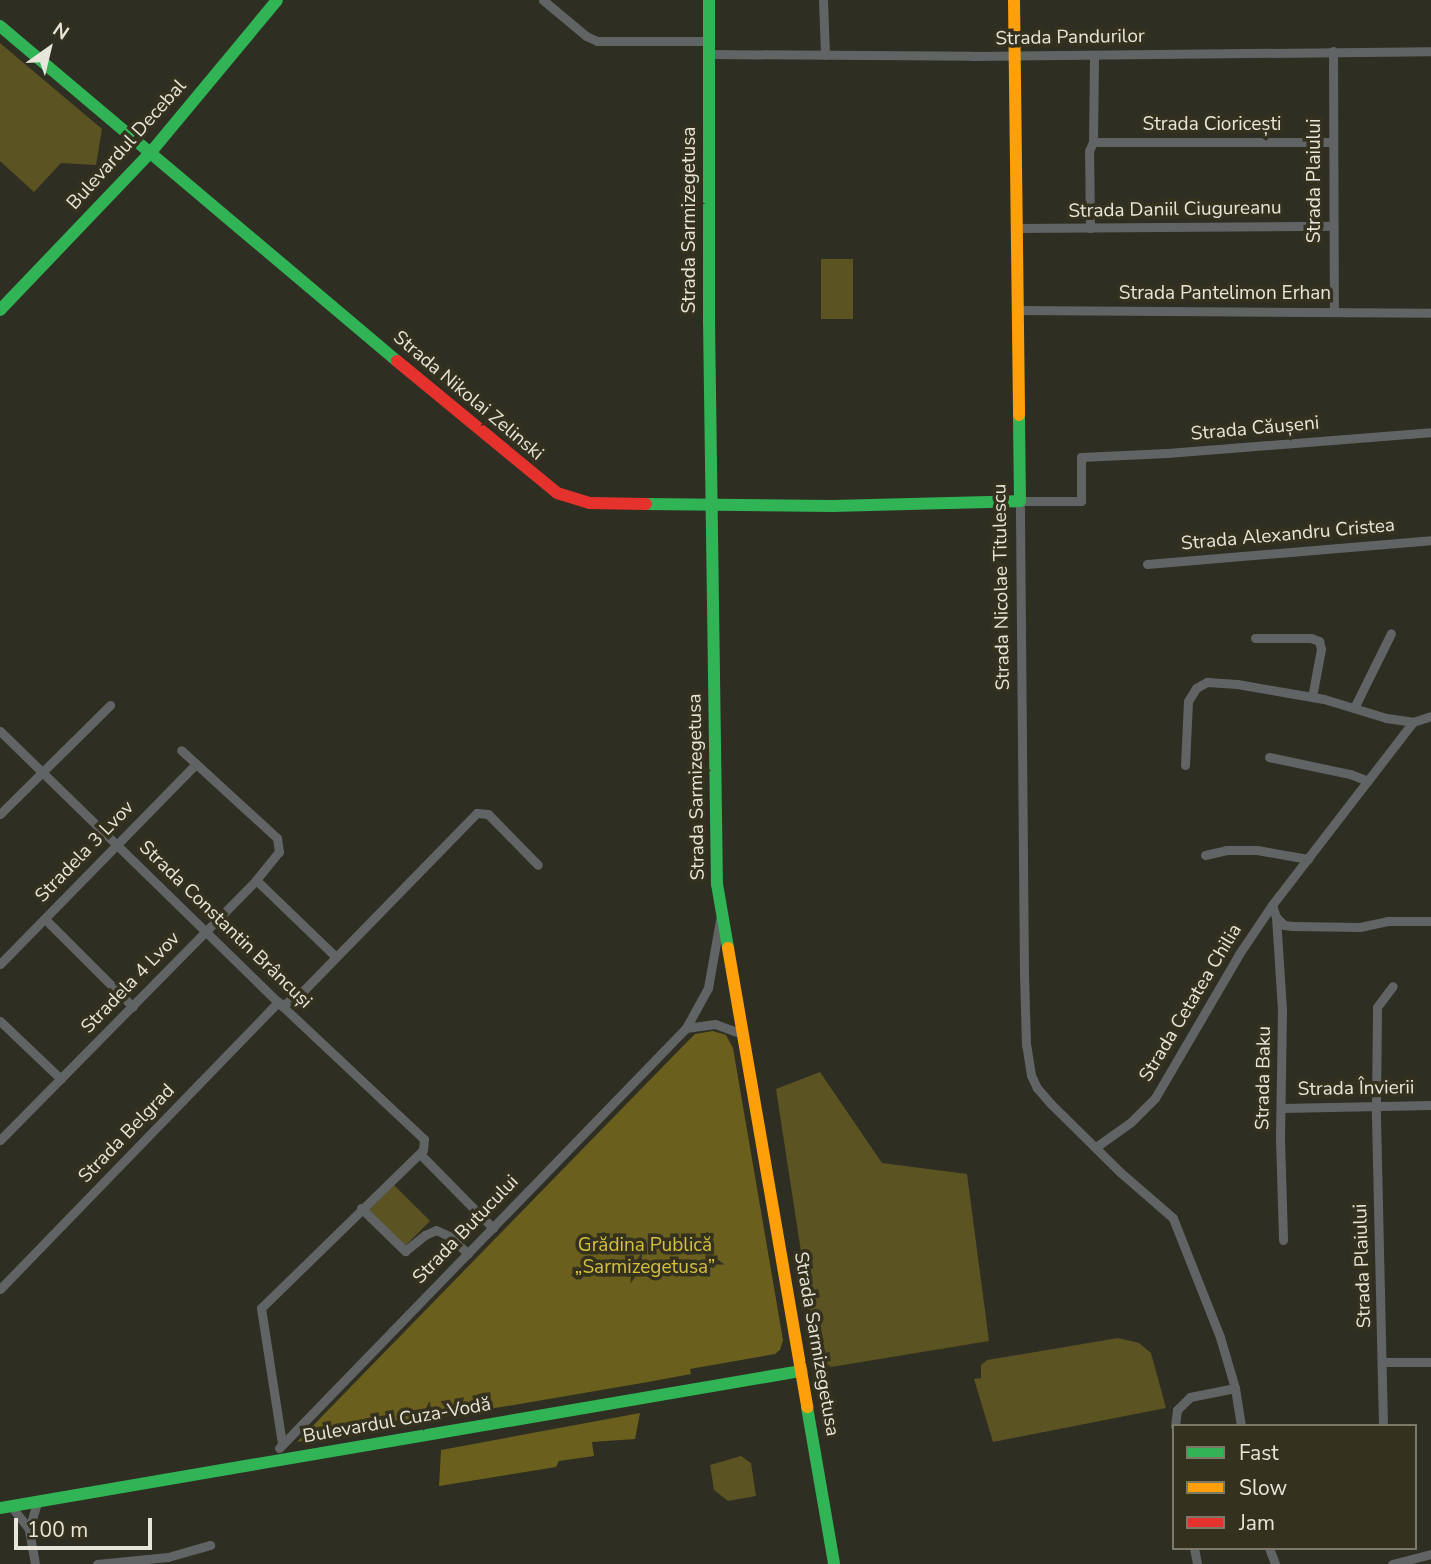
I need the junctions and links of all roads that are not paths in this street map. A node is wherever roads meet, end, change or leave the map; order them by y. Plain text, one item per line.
1 (276, 0) edge
2 (543, 0) edge
3 (709, 0) edge
4 (823, 0) edge
5 (1014, 0) edge
6 (0, 26) edge
7 (709, 47) junction
8 (1333, 51) junction
9 (1431, 51) edge
10 (825, 55) junction
11 (1094, 55) junction
12 (1014, 56) junction
13 (1093, 142) junction
14 (1331, 142) junction
15 (151, 152) junction
16 (1332, 226) junction
17 (1017, 228) junction
18 (1090, 228) junction
19 (0, 310) edge
20 (1019, 310) junction
21 (1334, 312) junction
22 (1431, 313) edge
23 (1431, 431) edge
24 (1020, 501) junction
25 (712, 503) junction
26 (1431, 540) edge
27 (1147, 565) dead end
28 (1391, 633) dead end
29 (1255, 638) dead end
30 (1311, 697) junction
31 (110, 705) dead end
32 (1355, 706) junction
33 (1430, 715) edge
34 (1413, 722) junction
35 (0, 731) edge
36 (181, 750) dead end
37 (1269, 757) dead end
38 (195, 764) junction
39 (1185, 765) dead end
40 (43, 771) junction
41 (1368, 781) junction
42 (0, 814) edge
43 (117, 844) junction
44 (1205, 855) dead end
45 (1308, 859) junction
46 (538, 865) dead end
47 (256, 880) junction
48 (1272, 905) junction
49 (721, 916) junction
50 (1276, 917) junction
51 (45, 919) junction
52 (1431, 921) edge
53 (205, 931) junction
54 (336, 957) junction
55 (0, 964) edge
56 (1393, 986) dead end
57 (280, 1004) junction
58 (133, 1007) junction
59 (0, 1021) edge
60 (686, 1028) junction
61 (742, 1034) junction
62 (61, 1079) junction
63 (1431, 1105) edge
64 (1376, 1106) junction
65 (1282, 1108) junction
66 (0, 1140) edge
67 (1096, 1147) junction
68 (419, 1154) junction
69 (361, 1209) junction
70 (493, 1228) junction
71 (1283, 1240) dead end
72 (468, 1254) junction
73 (0, 1289) edge
74 (1383, 1362) junction
75 (1431, 1362) edge
76 (801, 1371) junction
77 (1235, 1388) junction
78 (1175, 1424) edge
79 (1241, 1424) edge
80 (1383, 1424) edge
81 (282, 1444) junction
82 (279, 1460) junction
83 (37, 1502) junction
84 (6, 1507) edge
85 (29, 1529) junction
86 (210, 1545) dead end
87 (1404, 1550) edge
88 (1431, 1554) edge
89 (1407, 1561) junction
90 (35, 1564) edge
91 (97, 1564) edge
92 (834, 1564) edge
93 (1392, 1564) edge

1 - 15 main road, Bulevardul Decebal
2 - 7 street, Strada Pandurilor
3 - 7 main road, Strada Sarmizegetusa
4 - 10 street
5 - 12 main road, Strada Nicolae Titulescu
6 - 15 main road, Strada Nikolai Zelinski
7 - 10 street, Strada Pandurilor
7 - 25 main road, Strada Sarmizegetusa
8 - 9 street, Strada Pandurilor
8 - 11 street, Strada Pandurilor
8 - 14 street, Strada Plaiului
10 - 12 street, Strada Pandurilor
11 - 12 street, Strada Pandurilor
11 - 13 street
12 - 17 main road, Strada Nicolae Titulescu
13 - 14 street, Strada Cioricești
13 - 18 street
14 - 16 street, Strada Plaiului
15 - 19 main road, Bulevardul Decebal
15 - 25 main road, Strada Nikolai Zelinski
16 - 18 street, Strada Daniil Ciugureanu
16 - 21 street, Strada Plaiului
17 - 18 street, Strada Daniil Ciugureanu
17 - 20 main road, Strada Nicolae Titulescu
20 - 21 street, Strada Pantelimon Erhan
20 - 24 main road, Strada Nicolae Titulescu
21 - 22 street, Strada Pantelimon Erhan
23 - 24 street, Strada Căușeni
24 - 25 main road, Strada Nikolai Zelinski
24 - 67 street, Strada Nicolae Titulescu
25 - 49 main road, Strada Sarmizegetusa
26 - 27 street, Strada Alexandru Cristea
28 - 32 street
29 - 30 street
30 - 32 street
30 - 39 street
31 - 40 street
32 - 34 street
33 - 34 street
34 - 41 street, Strada Cetatea Chilia
35 - 40 street, Strada Constantin Brâncuși
36 - 38 street
37 - 41 street
38 - 43 street, Stradela 3 Lvov
38 - 47 street, Stradela 4 Lvov
40 - 42 street
40 - 43 street, Strada Constantin Brâncuși
41 - 45 street, Strada Cetatea Chilia
43 - 51 street, Stradela 3 Lvov
43 - 53 street, Strada Constantin Brâncuși
44 - 45 street
45 - 48 street, Strada Cetatea Chilia
46 - 54 street, Strada Belgrad
47 - 53 street, Stradela 4 Lvov
47 - 54 street
48 - 50 street, Strada Baku
48 - 67 street, Strada Cetatea Chilia
49 - 60 street, Strada Butucului
49 - 61 main road, Strada Sarmizegetusa
50 - 52 street
50 - 65 street, Strada Baku
51 - 55 street, Stradela 3 Lvov
51 - 58 street
53 - 57 street, Strada Constantin Brâncuși
53 - 58 street, Stradela 4 Lvov
54 - 57 street, Strada Belgrad
56 - 64 street, Strada Plaiului
57 - 68 street, Strada Constantin Brâncuși
57 - 73 street, Strada Belgrad
58 - 62 street, Stradela 4 Lvov
59 - 62 street
60 - 61 street
60 - 70 street, Strada Butucului
61 - 76 main road, Strada Sarmizegetusa
62 - 66 street, Stradela 4 Lvov
63 - 64 street, Strada Învierii
64 - 65 street, Strada Învierii
64 - 74 street, Strada Plaiului
65 - 71 street, Strada Baku
67 - 77 street
68 - 69 street
68 - 70 street
69 - 72 street
69 - 81 street
70 - 72 street, Strada Butucului
72 - 81 street, Strada Butucului
74 - 75 street
74 - 80 street, Strada Plaiului
76 - 82 main road, Bulevardul Cuza-Vodă
76 - 92 main road, Strada Sarmizegetusa
77 - 78 street
77 - 79 street
81 - 82 street
82 - 83 main road, Bulevardul Cuza-Vodă
83 - 84 main road, Bulevardul Cuza-Vodă
83 - 85 street
84 - 85 street
85 - 90 street
86 - 91 street
87 - 89 street
88 - 89 street
89 - 93 street

